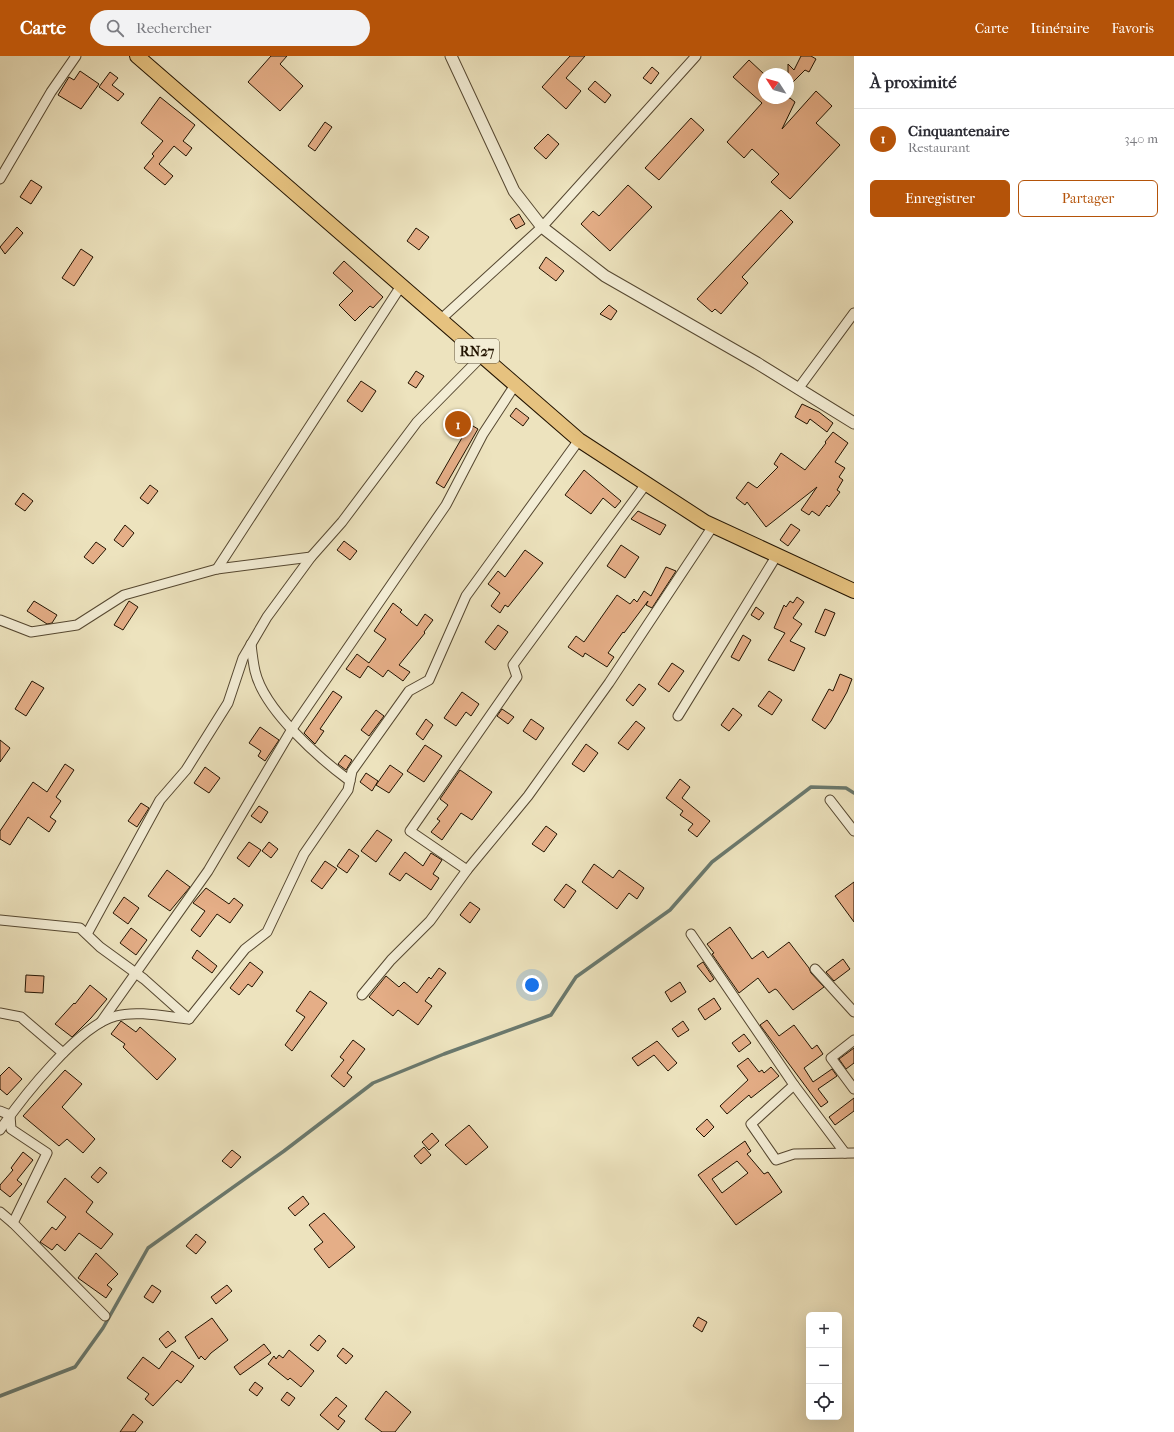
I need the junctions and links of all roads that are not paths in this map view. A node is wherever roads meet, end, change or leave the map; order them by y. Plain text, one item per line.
1 (76, 56) edge
2 (137, 56) edge
3 (451, 56) edge
4 (696, 56) edge
5 (0, 179) edge
6 (542, 226) junction
7 (401, 286) junction
8 (854, 313) edge
9 (440, 320) junction
10 (482, 356) junction
11 (515, 385) junction
12 (798, 389) junction
13 (854, 423) edge
14 (579, 440) junction
15 (646, 484) junction
16 (713, 526) junction
17 (777, 555) junction
18 (311, 558) junction
19 (217, 569) junction
20 (854, 592) edge
21 (0, 620) edge
22 (251, 644) junction
23 (678, 716) dead end
24 (292, 729) junction
25 (350, 781) junction
26 (830, 800) dead end
27 (854, 832) edge
28 (467, 870) junction
29 (0, 920) edge
30 (87, 934) junction
31 (691, 934) dead end
32 (815, 969) dead end
33 (137, 973) junction
34 (362, 995) dead end
35 (854, 1012) edge
36 (0, 1013) edge
37 (189, 1019) junction
38 (100, 1024) junction
39 (854, 1040) edge
40 (63, 1053) junction
41 (794, 1085) junction
42 (854, 1089) edge
43 (0, 1111) edge
44 (10, 1115) junction
45 (0, 1130) edge
46 (850, 1153) edge
47 (0, 1212) edge
48 (13, 1223) junction
49 (105, 1316) dead end

1 - 5 street
2 - 7 main road, RN27
3 - 6 street
4 - 6 street
6 - 9 street
6 - 12 street
7 - 9 main road, RN27
7 - 19 street
8 - 12 street
9 - 10 main road, RN27
10 - 11 main road, RN27
10 - 18 street
11 - 14 main road, RN27
11 - 24 street
12 - 13 street
14 - 15 main road, RN27
14 - 25 street
15 - 16 main road, RN27
15 - 28 street
16 - 17 main road, RN27
16 - 28 street
17 - 20 main road, RN27
17 - 23 street
18 - 19 street
18 - 22 street
19 - 21 street
22 - 24 street
22 - 30 street
24 - 25 street
24 - 33 street
25 - 37 street
26 - 27 street
28 - 34 street
29 - 30 street
30 - 33 street
31 - 41 street
32 - 35 street
33 - 37 street
33 - 38 street
36 - 40 street
37 - 38 street
38 - 40 street
39 - 42 street
40 - 44 street
41 - 46 street
41 - 46 street
43 - 44 street
44 - 45 street
44 - 48 street
47 - 48 street
48 - 49 street

